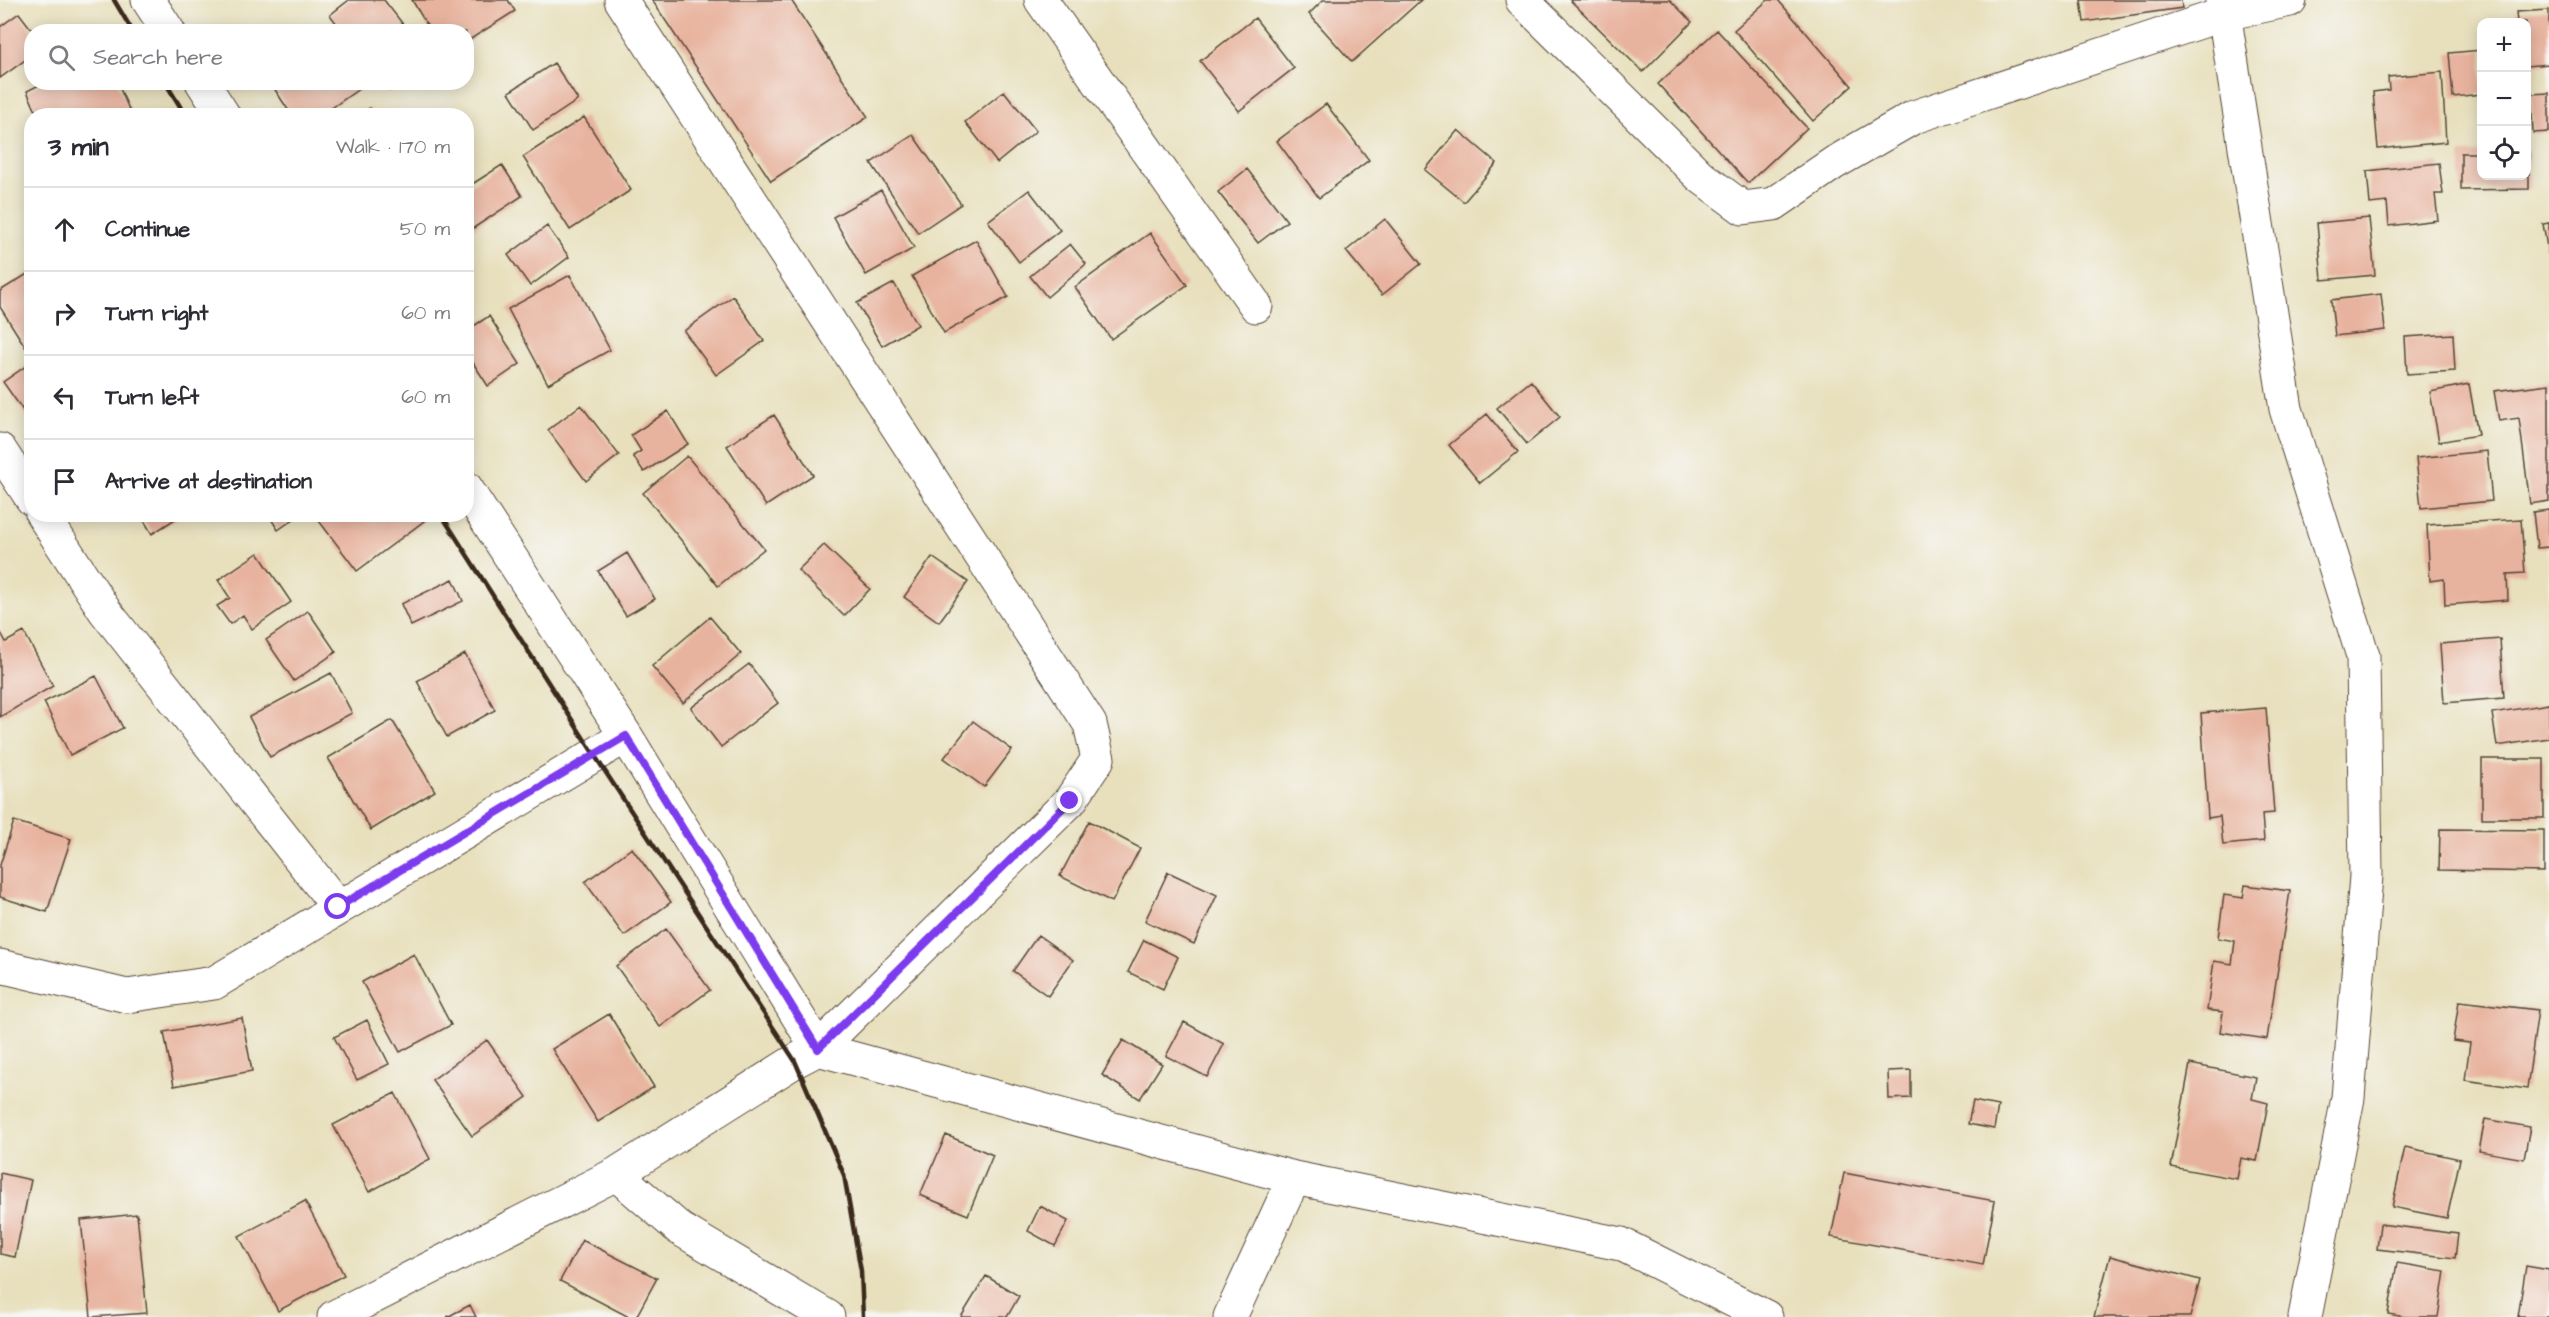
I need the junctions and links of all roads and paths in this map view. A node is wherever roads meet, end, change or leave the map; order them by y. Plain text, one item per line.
1 (148, 0) edge
2 (621, 0) edge
3 (1041, 0) edge
4 (1522, 0) edge
5 (2290, 0) edge
6 (2223, 7) edge
7 (164, 24) edge
8 (207, 90) edge
9 (219, 108) edge
10 (1256, 306) dead end
11 (0, 450) edge
12 (24, 487) edge
13 (474, 500) edge
14 (47, 522) edge
15 (626, 736) junction
16 (338, 907) junction
17 (0, 966) edge
18 (818, 1049) junction
19 (616, 1174) junction
20 (1294, 1178) junction
21 (334, 1317) edge
22 (828, 1317) edge
23 (1230, 1317) edge
24 (1766, 1317) edge
25 (2305, 1317) edge

1 - 7 street
2 - 18 street
3 - 10 street
4 - 6 street
5 - 6 street
6 - 25 street
8 - 9 street
11 - 12 street
13 - 15 street
14 - 16 street
15 - 16 street
15 - 18 street
16 - 17 street
18 - 19 street
18 - 20 street
19 - 21 street
19 - 22 street
20 - 23 street
20 - 24 street

